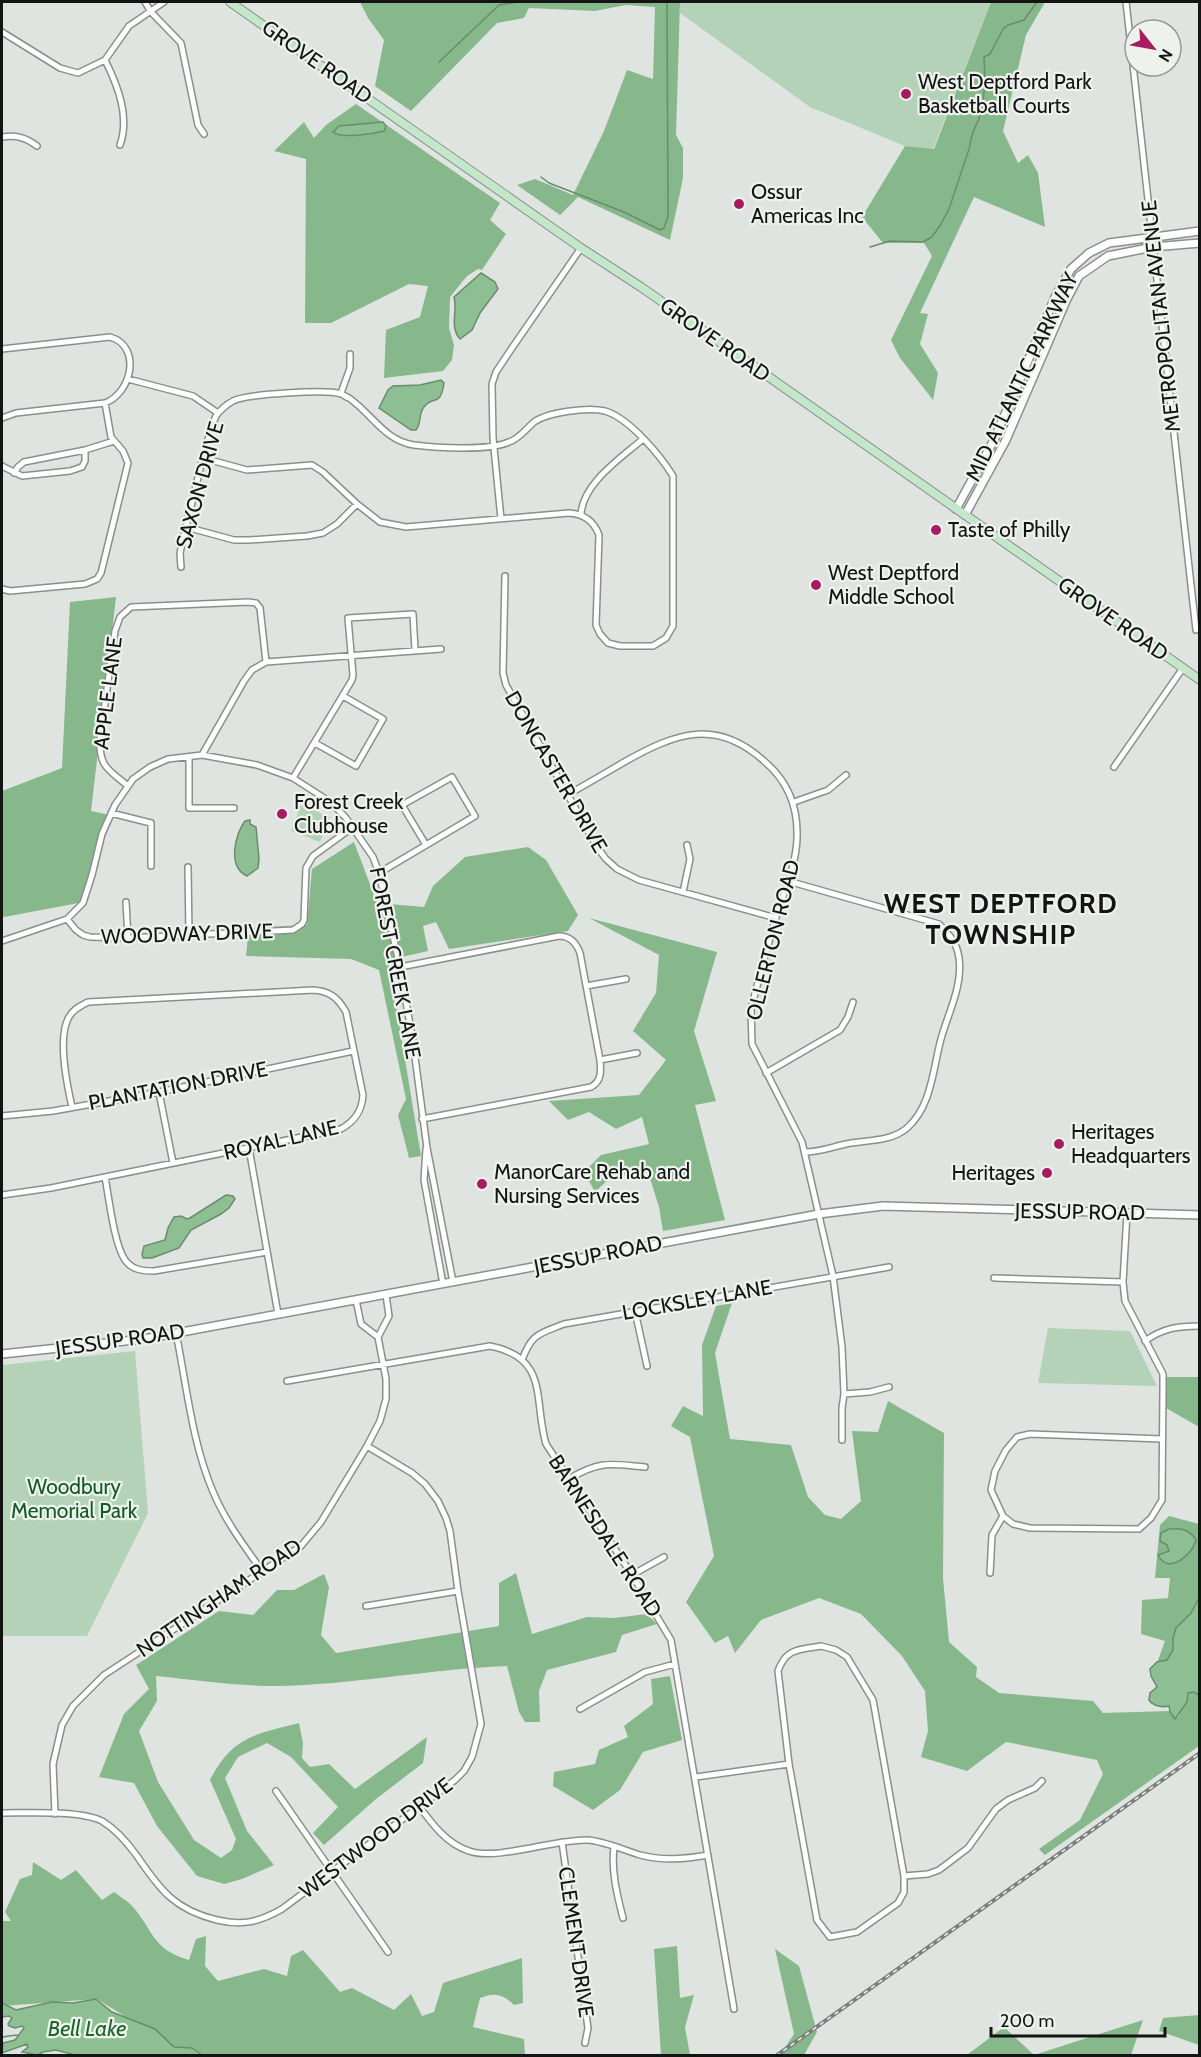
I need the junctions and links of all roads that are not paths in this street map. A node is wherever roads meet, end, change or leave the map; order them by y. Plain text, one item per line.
1 (145, 2) edge
2 (164, 2) edge
3 (230, 2) edge
4 (1126, 2) edge
5 (151, 12) junction
6 (2, 32) edge
7 (105, 60) junction
8 (204, 134) dead end
9 (2, 137) edge
10 (120, 145) dead end
11 (37, 146) dead end
12 (1200, 231) edge
13 (1152, 237) junction
14 (1200, 243) edge
15 (1154, 247) junction
16 (581, 249) junction
17 (2, 349) edge
18 (350, 354) dead end
19 (128, 379) junction
20 (340, 393) junction
21 (105, 403) junction
22 (218, 414) junction
23 (2, 418) edge
24 (643, 439) junction
25 (114, 441) junction
26 (494, 445) junction
27 (85, 450) junction
28 (203, 458) junction
29 (2, 466) edge
30 (15, 473) junction
31 (357, 504) junction
32 (956, 509) junction
33 (581, 514) junction
34 (965, 515) junction
35 (501, 519) junction
36 (186, 527) junction
37 (181, 567) dead end
38 (505, 576) dead end
39 (2, 588) edge
40 (1196, 630) dead end
41 (441, 649) dead end
42 (416, 650) junction
43 (351, 655) junction
44 (266, 662) junction
45 (1183, 668) junction
46 (1200, 680) edge
47 (343, 696) junction
48 (315, 743) junction
49 (202, 755) junction
50 (189, 758) junction
51 (1114, 766) dead end
52 (846, 775) dead end
53 (293, 778) junction
54 (128, 786) junction
55 (567, 795) junction
56 (794, 802) junction
57 (234, 808) dead end
58 (111, 813) junction
59 (353, 827) junction
60 (426, 845) junction
61 (687, 845) dead end
62 (151, 866) dead end
63 (188, 867) dead end
64 (379, 873) junction
65 (788, 881) junction
66 (683, 892) junction
67 (126, 902) dead end
68 (776, 918) junction
69 (67, 919) junction
70 (189, 935) junction
71 (128, 938) junction
72 (2, 941) edge
73 (399, 967) junction
74 (626, 979) dead end
75 (586, 986) junction
76 (853, 1002) dead end
77 (353, 1051) junction
78 (637, 1053) dead end
79 (600, 1060) junction
80 (766, 1073) junction
81 (159, 1092) junction
82 (72, 1107) junction
83 (2, 1116) edge
84 (422, 1119) junction
85 (249, 1148) junction
86 (427, 1148) junction
87 (805, 1152) junction
88 (173, 1163) junction
89 (105, 1177) junction
90 (2, 1195) edge
91 (1127, 1213) junction
92 (819, 1214) junction
93 (1200, 1215) edge
94 (267, 1252) junction
95 (889, 1267) dead end
96 (833, 1276) junction
97 (994, 1278) dead end
98 (453, 1282) junction
99 (1123, 1282) junction
100 (443, 1284) junction
101 (386, 1295) junction
102 (356, 1300) junction
103 (635, 1311) junction
104 (278, 1314) junction
105 (1200, 1326) edge
106 (176, 1333) junction
107 (378, 1337) junction
108 (1145, 1341) junction
109 (2, 1354) edge
110 (522, 1360) junction
111 (384, 1365) junction
112 (647, 1366) dead end
113 (287, 1381) dead end
114 (889, 1387) dead end
115 (844, 1394) junction
116 (1162, 1439) junction
117 (842, 1440) dead end
118 (367, 1446) junction
119 (645, 1467) dead end
120 (569, 1479) junction
121 (1004, 1516) junction
122 (664, 1557) dead end
123 (262, 1571) junction
124 (990, 1573) dead end
125 (632, 1575) junction
126 (458, 1591) junction
127 (366, 1606) dead end
128 (675, 1664) junction
129 (580, 1710) dead end
130 (789, 1764) junction
131 (696, 1777) junction
132 (1042, 1781) dead end
133 (276, 1791) dead end
134 (419, 1806) junction
135 (2, 1813) edge
136 (56, 1814) junction
137 (562, 1842) junction
138 (615, 1847) junction
139 (708, 1855) junction
140 (331, 1871) junction
141 (904, 1876) junction
142 (623, 1917) dead end
143 (388, 1952) dead end
144 (734, 2009) dead end
145 (585, 2043) dead end

1 - 5 street
2 - 5 street
3 - 16 main road, GROVE ROAD
4 - 13 street, METROPOLITAN AVENUE
5 - 7 street
5 - 8 street
6 - 7 street
7 - 10 street
9 - 11 street
12 - 13 street, MID ATLANTIC PARKWAY
13 - 15 street, METROPOLITAN AVENUE
13 - 32 street, MID ATLANTIC PARKWAY
14 - 15 street, MID ATLANTIC PARKWAY
15 - 34 street, MID ATLANTIC PARKWAY
15 - 40 street, METROPOLITAN AVENUE
16 - 26 street
16 - 32 main road, GROVE ROAD
17 - 19 street
18 - 20 street
19 - 21 street
19 - 22 street
20 - 22 street, SAXON DRIVE
20 - 26 street
21 - 23 street
21 - 25 street
22 - 28 street, SAXON DRIVE
24 - 26 street
24 - 33 street
24 - 33 street
25 - 27 street
25 - 39 street
26 - 35 street
27 - 30 street
27 - 30 street
28 - 31 street
28 - 36 street, SAXON DRIVE
29 - 30 street
31 - 35 street
31 - 36 street
32 - 34 main road, GROVE ROAD
33 - 35 street
34 - 45 main road, GROVE ROAD
36 - 37 street, SAXON DRIVE
38 - 55 street, DONCASTER DRIVE
41 - 42 street
42 - 43 street
42 - 43 street
43 - 44 street
43 - 47 street
44 - 49 street
44 - 54 street, APPLE LANE
45 - 46 main road, GROVE ROAD
45 - 51 street
47 - 48 street
47 - 48 street
48 - 53 street
49 - 50 street, FOREST CREEK LANE
49 - 53 street, FOREST CREEK LANE
50 - 54 street, FOREST CREEK LANE
50 - 57 street
52 - 56 street
53 - 59 street, FOREST CREEK LANE
54 - 58 street, FOREST CREEK LANE
55 - 56 street, OLLERTON ROAD
55 - 66 street, DONCASTER DRIVE
56 - 65 street, OLLERTON ROAD
58 - 62 street
58 - 69 street, FOREST CREEK LANE
59 - 64 street, FOREST CREEK LANE
59 - 70 street, WOODWAY DRIVE
60 - 60 street
60 - 64 street
61 - 66 street
63 - 70 street
64 - 73 street, FOREST CREEK LANE
65 - 68 street, OLLERTON ROAD
65 - 87 street
66 - 68 street, DONCASTER DRIVE
67 - 71 street
68 - 80 street, OLLERTON ROAD
69 - 71 street, WOODWAY DRIVE
69 - 72 street
70 - 71 street, WOODWAY DRIVE
73 - 75 street
73 - 84 street, FOREST CREEK LANE
74 - 75 street
75 - 79 street
76 - 80 street
77 - 81 street, PLANTATION DRIVE
77 - 82 street, ROYAL LANE
77 - 85 street, ROYAL LANE
78 - 79 street
79 - 84 street
80 - 87 street, OLLERTON ROAD
81 - 82 street, PLANTATION DRIVE
81 - 88 street
82 - 83 street, PLANTATION DRIVE
84 - 86 street, FOREST CREEK LANE
85 - 88 street, ROYAL LANE
85 - 94 street
86 - 98 street, FOREST CREEK LANE
86 - 100 street, FOREST CREEK LANE
87 - 92 street, OLLERTON ROAD
88 - 89 street, ROYAL LANE
89 - 90 street, ROYAL LANE
89 - 94 street
91 - 92 street, JESSUP ROAD
91 - 93 street, JESSUP ROAD
91 - 99 street
92 - 96 street, OLLERTON ROAD
92 - 98 street, JESSUP ROAD
94 - 104 street
95 - 96 street, LOCKSLEY LANE
96 - 103 street, LOCKSLEY LANE
96 - 115 street, OLLERTON ROAD
97 - 99 street
98 - 100 street, JESSUP ROAD
99 - 108 street
100 - 101 street, JESSUP ROAD
101 - 102 street, JESSUP ROAD
101 - 107 street
102 - 104 street, JESSUP ROAD
102 - 107 street, NOTTINGHAM ROAD
103 - 110 street, LOCKSLEY LANE
103 - 112 street
104 - 106 street, JESSUP ROAD
105 - 108 street
106 - 109 street, JESSUP ROAD
106 - 123 street
107 - 111 street, NOTTINGHAM ROAD
108 - 116 street
110 - 111 street
110 - 120 street, BARNESDALE ROAD
111 - 113 street
111 - 118 street, NOTTINGHAM ROAD
114 - 115 street
115 - 117 street, OLLERTON ROAD
116 - 121 street
116 - 121 street
118 - 123 street, NOTTINGHAM ROAD
118 - 126 street, WESTWOOD DRIVE
119 - 120 street
120 - 125 street, BARNESDALE ROAD
121 - 124 street
122 - 125 street
123 - 136 street, NOTTINGHAM ROAD
125 - 128 street, BARNESDALE ROAD
126 - 127 street
126 - 134 street, WESTWOOD DRIVE
128 - 129 street
128 - 131 street, BARNESDALE ROAD
130 - 131 street
130 - 141 street
130 - 141 street
131 - 139 street, BARNESDALE ROAD
132 - 141 street
133 - 140 street
134 - 137 street
134 - 140 street, WESTWOOD DRIVE
135 - 136 street, WESTWOOD DRIVE
136 - 140 street, WESTWOOD DRIVE
137 - 138 street
137 - 145 street, CLEMENT DRIVE
138 - 139 street
138 - 142 street
139 - 144 street, BARNESDALE ROAD
140 - 143 street

